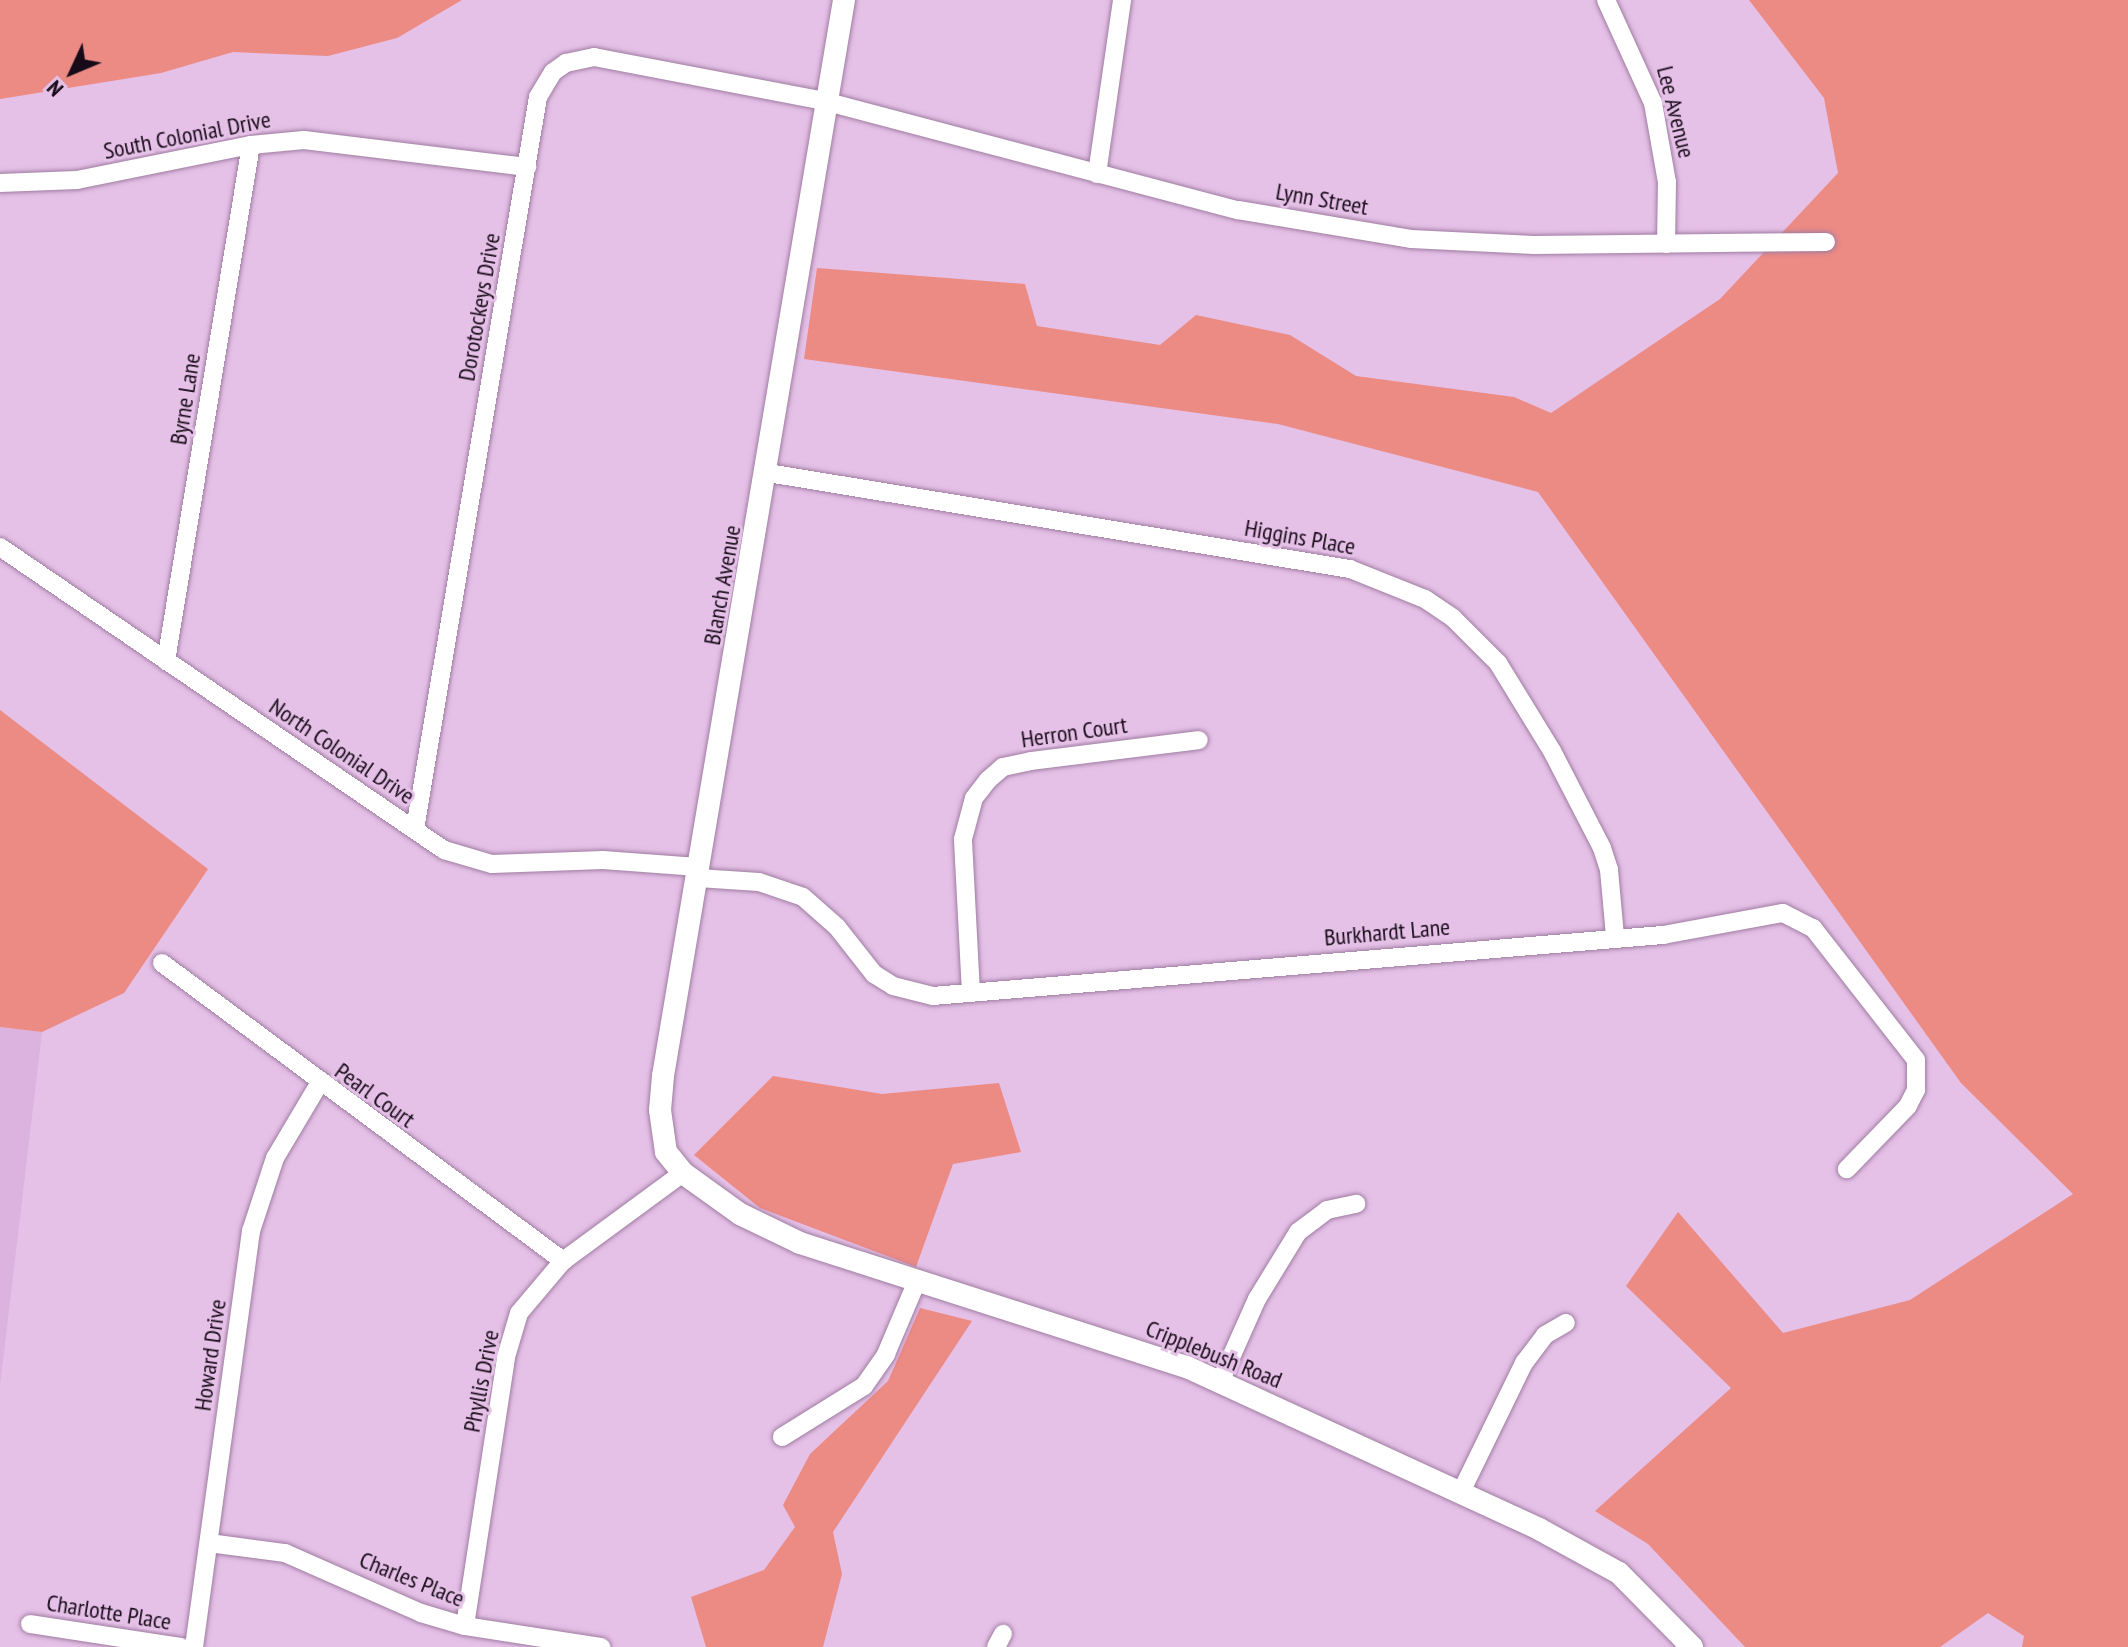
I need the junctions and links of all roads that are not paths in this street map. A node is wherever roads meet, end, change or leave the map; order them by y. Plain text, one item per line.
1 (844, 0) edge
2 (1122, 0) edge
3 (1606, 0) edge
4 (824, 101) junction
5 (251, 145) junction
6 (527, 167) junction
7 (1097, 174) junction
8 (0, 183) edge
9 (1826, 242) dead end
10 (1666, 244) junction
11 (768, 473) junction
12 (0, 547) edge
13 (166, 661) junction
14 (1199, 740) dead end
15 (415, 829) junction
16 (698, 873) junction
17 (1615, 936) junction
18 (162, 963) dead end
19 (971, 993) junction
20 (319, 1084) junction
21 (1847, 1169) dead end
22 (683, 1173) junction
23 (1356, 1204) dead end
24 (563, 1261) junction
25 (917, 1281) junction
26 (1566, 1323) dead end
27 (1220, 1382) junction
28 (782, 1437) dead end
29 (1461, 1492) junction
30 (209, 1543) junction
31 (30, 1624) dead end
32 (465, 1626) junction
33 (181, 1647) edge
34 (194, 1647) edge
35 (601, 1647) edge
36 (1692, 1647) edge

1 - 4 main road, Blanch Avenue
2 - 7 street
3 - 10 street, Lee Avenue
4 - 6 street, Dorotockeys Drive
4 - 7 street, Lynn Street
4 - 11 main road, Blanch Avenue
5 - 6 street, South Colonial Drive
5 - 8 street, South Colonial Drive
5 - 13 street, Byrne Lane
6 - 15 street, Dorotockeys Drive
7 - 10 street, Lynn Street
9 - 10 street, Lynn Street
11 - 16 main road, Blanch Avenue
11 - 17 street, Higgins Place
12 - 13 street, North Colonial Drive
13 - 15 street, North Colonial Drive
14 - 19 street, Herron Court
15 - 16 street, North Colonial Drive
16 - 19 street, Burkhardt Lane
16 - 22 main road, Blanch Avenue
17 - 19 street, Burkhardt Lane
17 - 21 street, Burkhardt Lane
18 - 20 street, Pearl Court
20 - 24 street, Pearl Court
20 - 30 street, Howard Drive
22 - 24 street, Phyllis Drive
22 - 25 main road, Cripplebush Road
23 - 27 street
24 - 32 street, Phyllis Drive
25 - 27 main road, Cripplebush Road
25 - 28 street
26 - 29 street
27 - 29 main road, Cripplebush Road
29 - 36 main road, Cripplebush Road
30 - 32 street, Charles Place
30 - 34 street, Howard Drive
31 - 33 street, Charlotte Place
32 - 35 street, Charles Place

